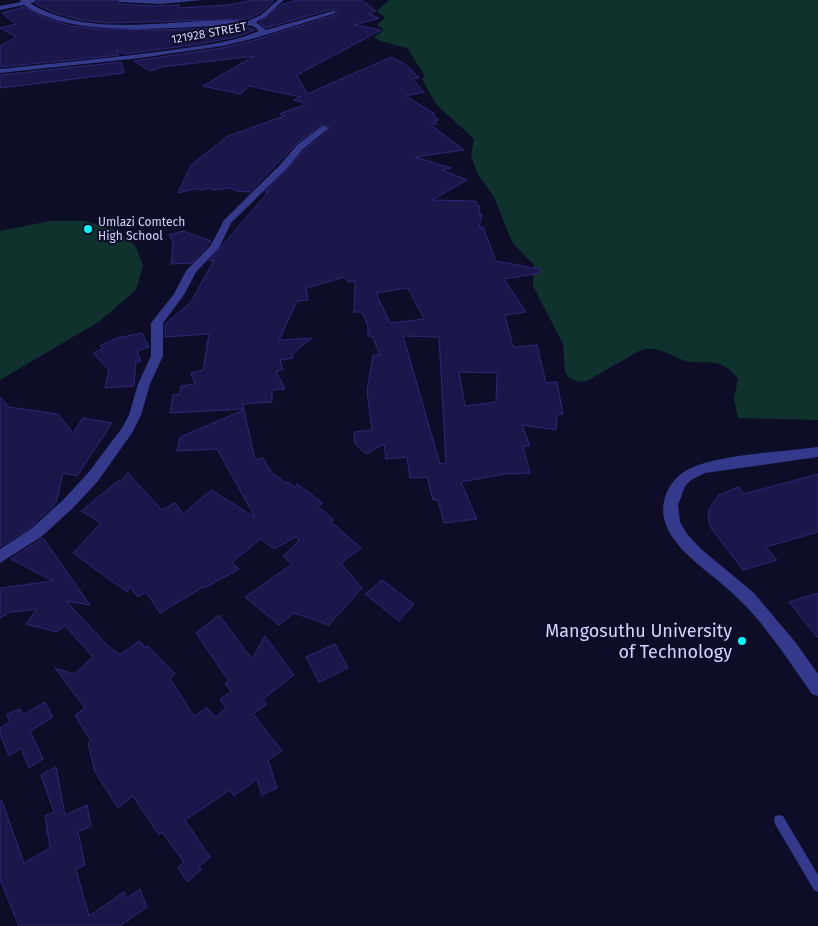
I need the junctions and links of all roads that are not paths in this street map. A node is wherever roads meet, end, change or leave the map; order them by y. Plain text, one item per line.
1 (37, 0) edge
2 (120, 0) edge
3 (199, 0) edge
4 (281, 0) edge
5 (24, 2) edge
6 (0, 8) edge
7 (333, 13) dead end
8 (250, 23) junction
9 (262, 33) junction
10 (0, 71) edge
11 (326, 128) dead end
12 (818, 452) edge
13 (0, 557) edge
14 (818, 688) edge
15 (779, 820) dead end
16 (818, 886) edge

1 - 5 street
2 - 3 street
4 - 8 street
5 - 6 street
5 - 8 street, 121928 STREET
7 - 9 street
8 - 9 street, 121928 STREET
9 - 10 street, 121928 STREET
11 - 13 street
12 - 14 street
15 - 16 lane

